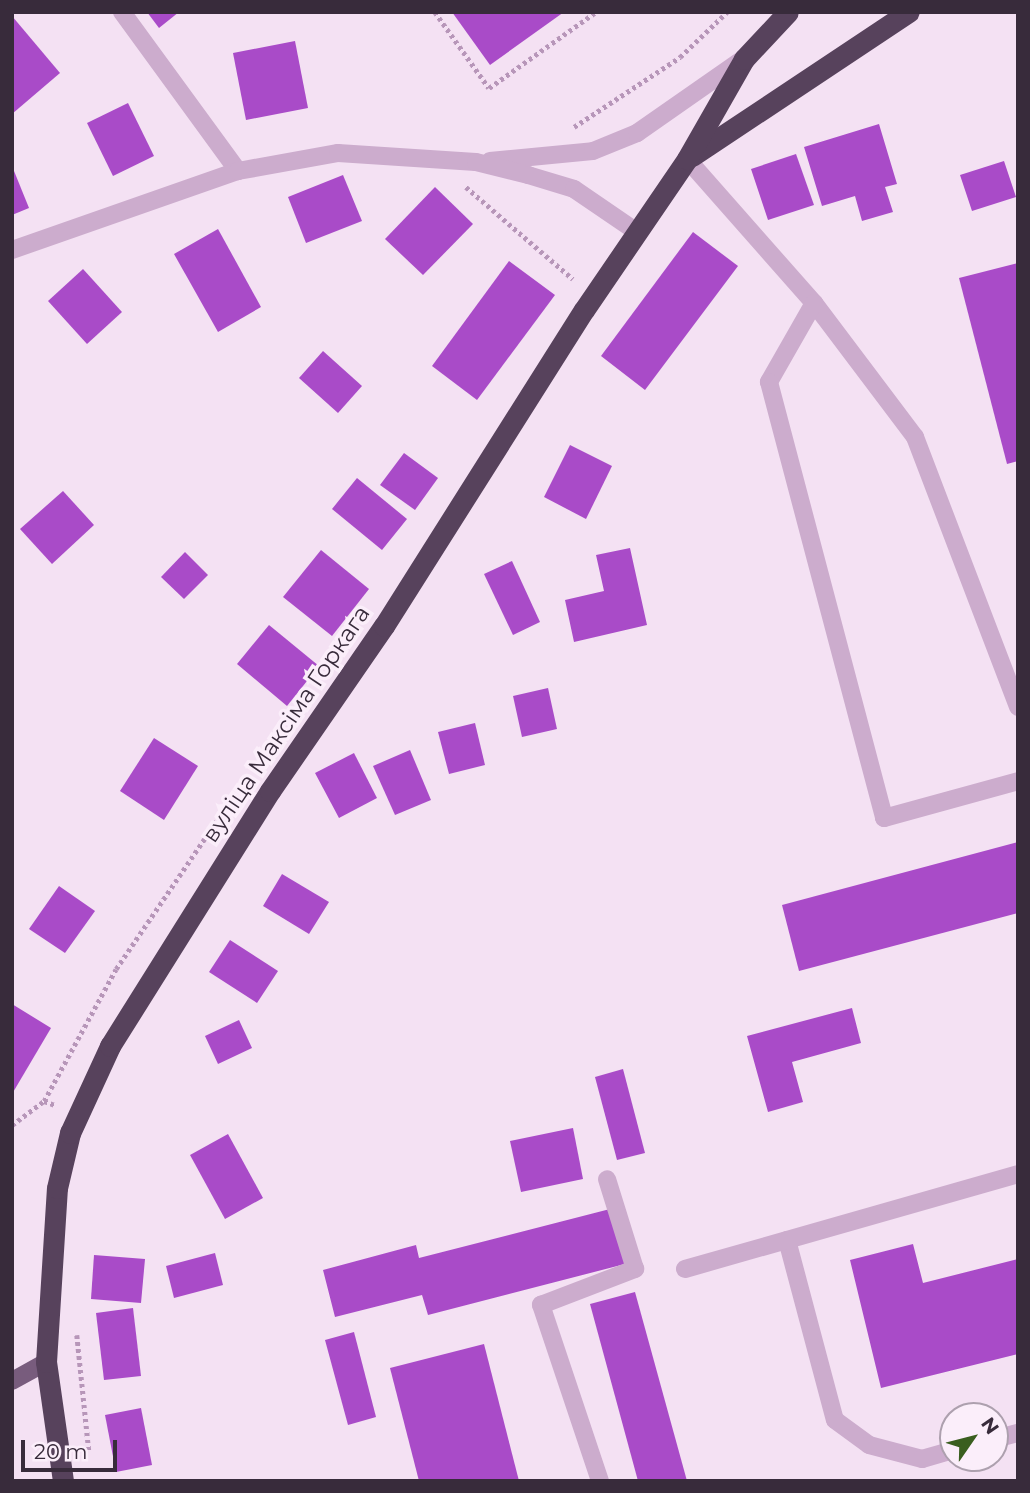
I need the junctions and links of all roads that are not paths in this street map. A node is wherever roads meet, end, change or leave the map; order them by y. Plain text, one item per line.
1 (122, 12) edge
2 (788, 12) edge
3 (881, 12) edge
4 (908, 13) edge
5 (744, 59) junction
6 (687, 159) junction
7 (476, 162) junction
8 (238, 171) junction
9 (637, 232) junction
10 (12, 250) edge
11 (814, 303) junction
12 (1018, 707) edge
13 (1018, 781) edge
14 (1018, 1174) edge
15 (607, 1180) dead end
16 (787, 1240) junction
17 (685, 1269) dead end
18 (46, 1362) junction
19 (12, 1381) edge
20 (939, 1454) edge
21 (64, 1481) edge
22 (600, 1481) edge

1 - 8 street
2 - 5 highway, вуліца Максіма Горкага
3 - 4 highway
4 - 6 highway, вуліца Максіма Горкага
5 - 6 highway, вуліца Максіма Горкага
5 - 7 street
6 - 9 highway, вуліца Максіма Горкага
6 - 11 street
7 - 8 street
7 - 9 street
8 - 10 street
9 - 18 highway, вуліца Максіма Горкага
11 - 12 street
11 - 13 street
14 - 16 street
15 - 22 street
16 - 17 street
16 - 20 street
18 - 19 main road
18 - 21 highway, вуліца Максіма Горкага

